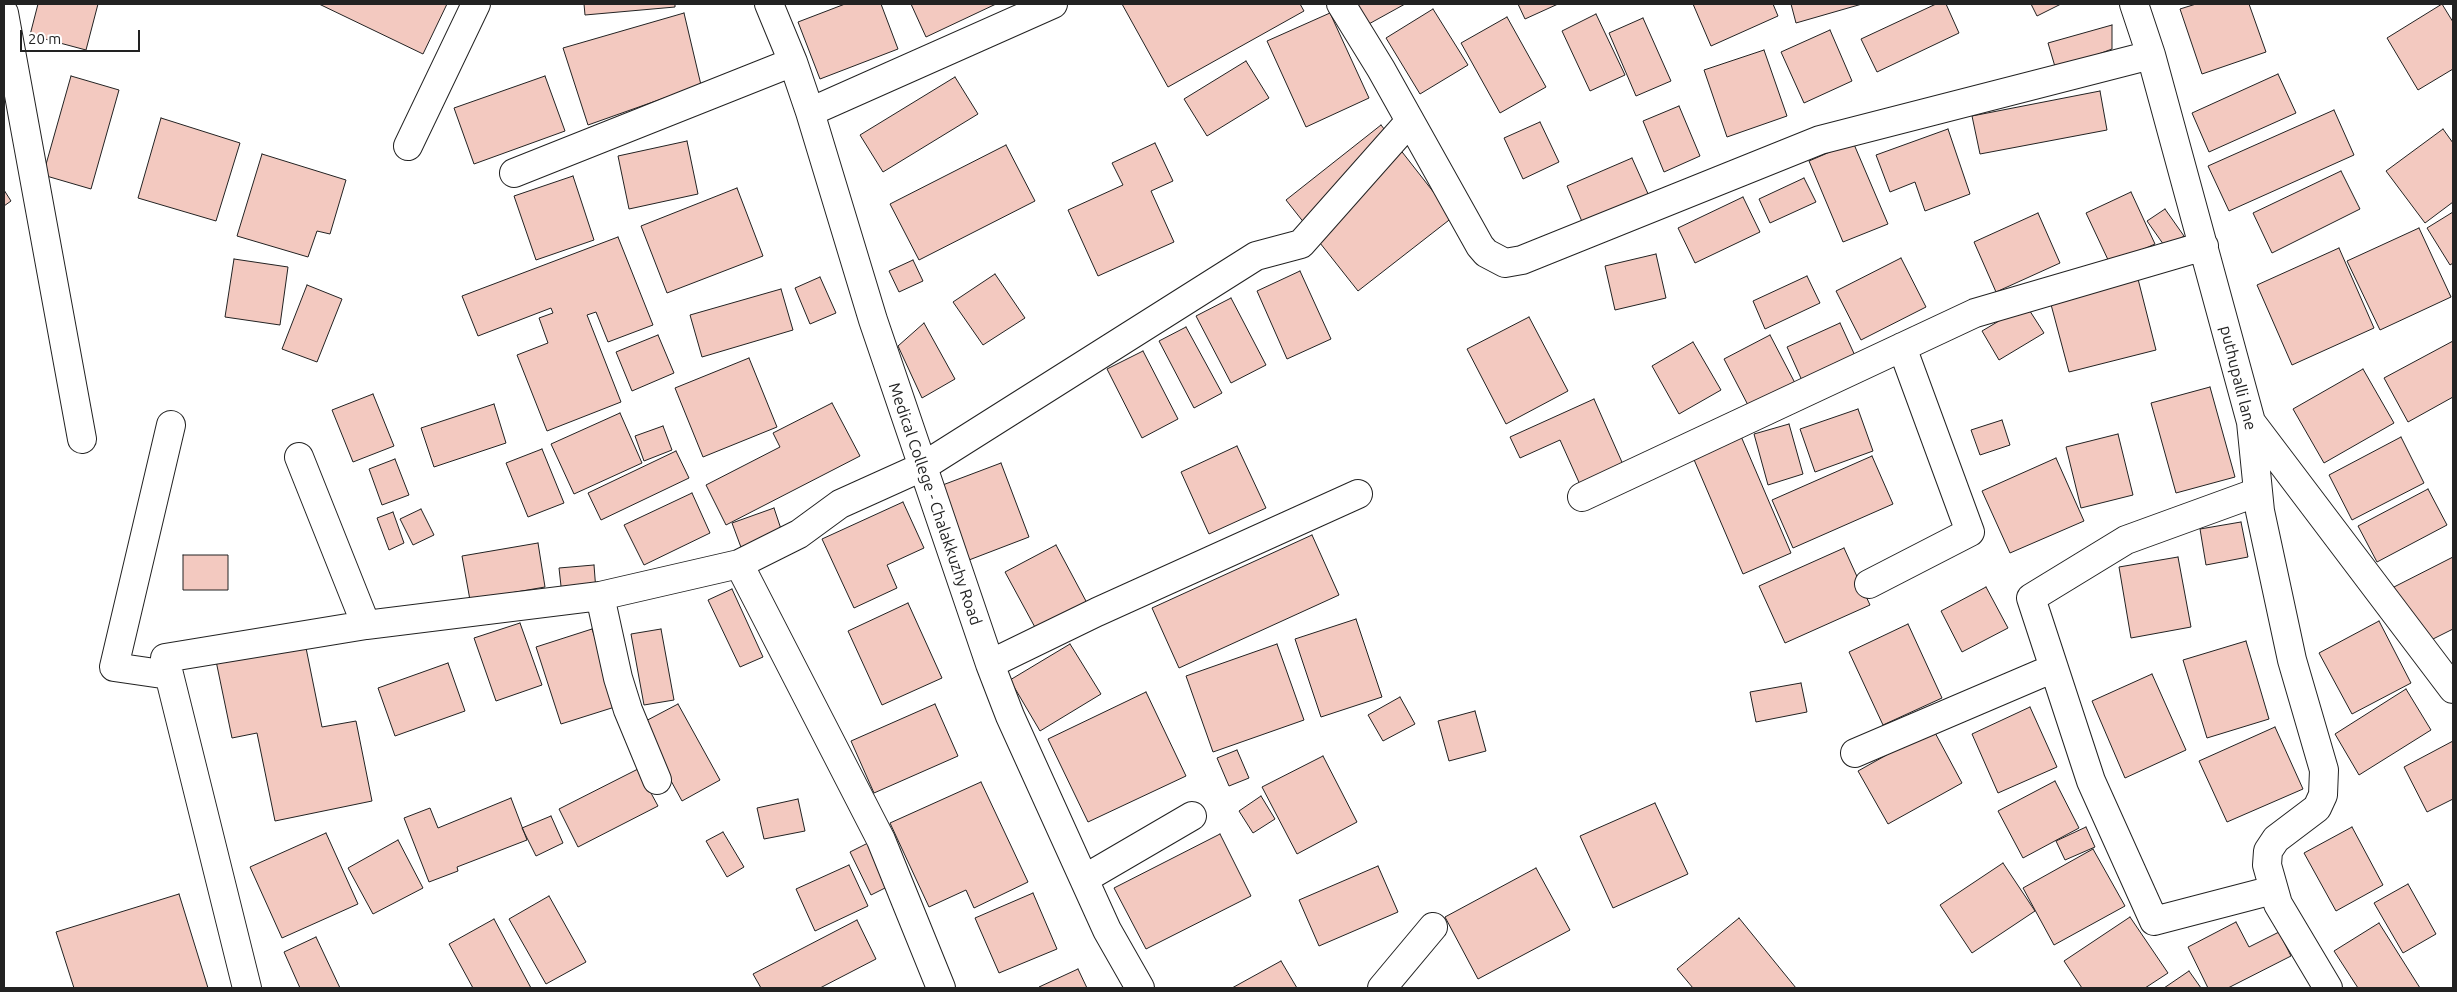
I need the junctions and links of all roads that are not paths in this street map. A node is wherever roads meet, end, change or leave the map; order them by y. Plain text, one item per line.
1 (476, 4) edge
2 (769, 4) edge
3 (1053, 4) edge
4 (1341, 4) edge
5 (2134, 4) edge
6 (4, 13) edge
7 (2151, 55) junction
8 (793, 62) junction
9 (810, 112) junction
10 (1410, 121) junction
11 (408, 146) dead end
12 (514, 173) dead end
13 (2204, 246) junction
14 (1902, 347) junction
15 (2251, 422) junction
16 (171, 425) dead end
17 (82, 439) dead end
18 (299, 457) dead end
19 (922, 467) junction
20 (2258, 492) junction
21 (1358, 494) dead end
22 (1582, 498) dead end
23 (739, 564) junction
24 (1869, 584) dead end
25 (600, 596) junction
26 (366, 625) junction
27 (990, 664) junction
28 (2054, 668) junction
29 (169, 675) junction
30 (2453, 689) edge
31 (1856, 754) dead end
32 (657, 780) dead end
33 (1192, 816) dead end
34 (1084, 879) junction
35 (2273, 890) junction
36 (1432, 927) dead end
37 (247, 988) edge
38 (941, 988) edge
39 (1140, 988) edge
40 (1382, 988) edge
41 (2328, 988) edge

1 - 11 street
2 - 8 street, Medical College - Chalakkuzhy Road
3 - 9 street
4 - 10 street
5 - 7 street, puthupalli lane
6 - 17 street
7 - 10 street
7 - 13 street, puthupalli lane
8 - 9 street, Medical College - Chalakkuzhy Road
8 - 12 street
9 - 19 street, Medical College - Chalakkuzhy Road
10 - 19 street
13 - 14 street
13 - 15 street, puthupalli lane
14 - 22 street
14 - 24 street
15 - 20 street, puthupalli lane
15 - 30 street
16 - 29 street
18 - 26 street
19 - 23 street
19 - 27 street, Medical College - Chalakkuzhy Road
20 - 28 street
20 - 35 street, puthupalli lane
21 - 27 street
23 - 25 street
23 - 38 street
25 - 26 street
25 - 32 street
26 - 29 street
27 - 34 street, Medical College - Chalakkuzhy Road
28 - 31 street
28 - 35 street
29 - 37 street
33 - 34 street
34 - 39 street, Medical College - Chalakkuzhy Road
35 - 41 street
36 - 40 street

